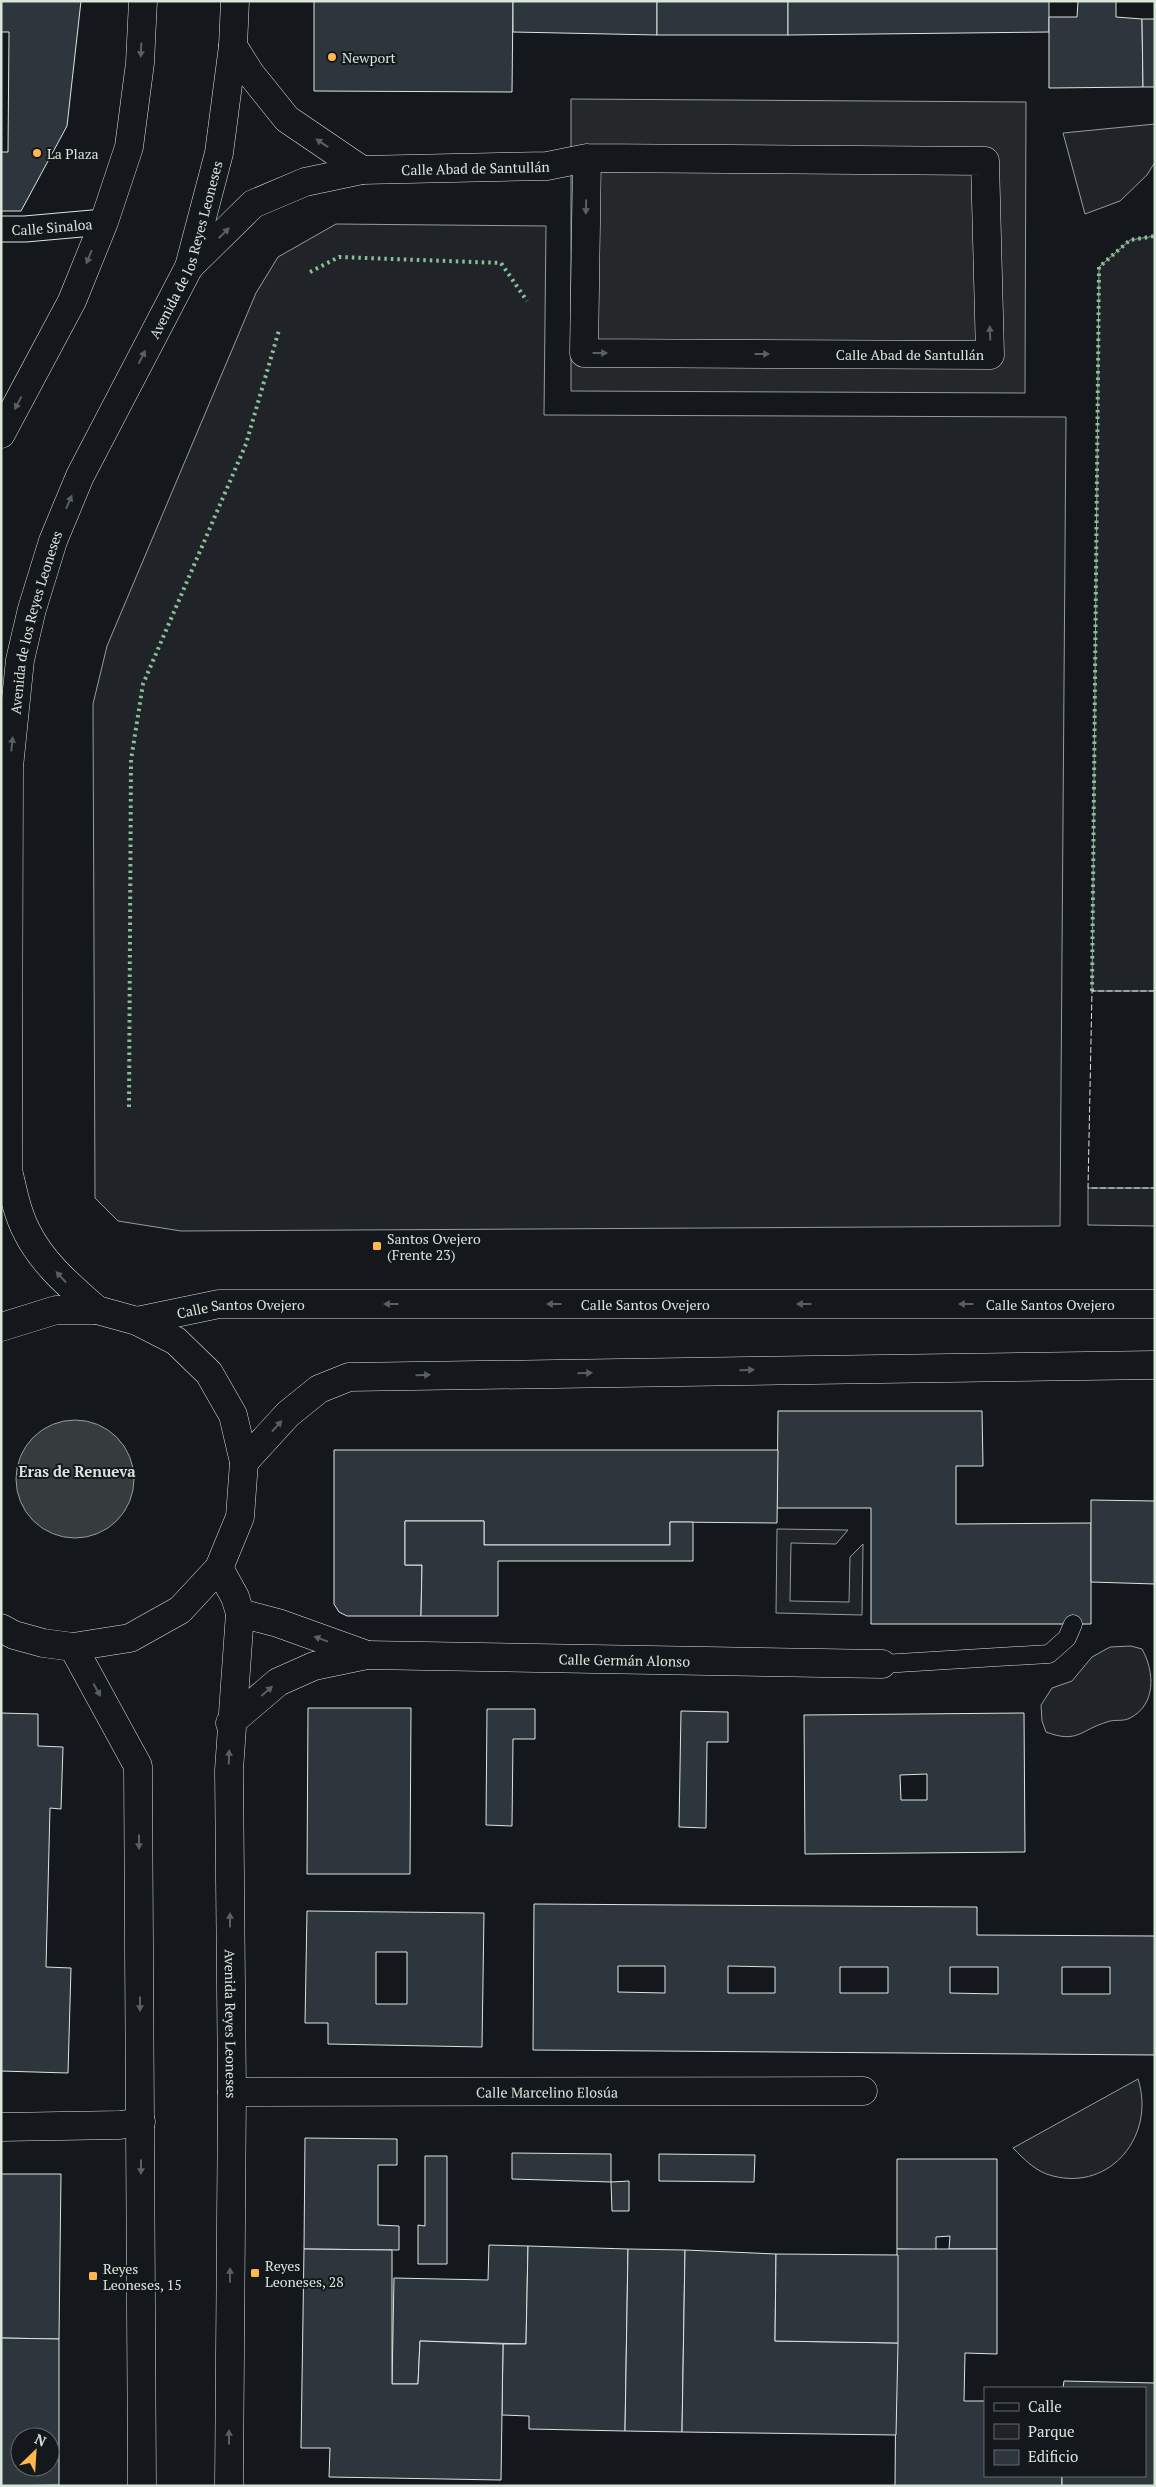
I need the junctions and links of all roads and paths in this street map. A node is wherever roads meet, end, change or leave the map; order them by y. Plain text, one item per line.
1 (143, 1) edge
2 (235, 1) edge
3 (233, 46) junction
4 (587, 158) junction
5 (362, 170) junction
6 (104, 222) junction
7 (1, 229) edge
8 (189, 267) junction
9 (1, 434) edge
10 (1155, 1304) edge
11 (97, 1310) junction
12 (137, 1321) junction
13 (1, 1327) edge
14 (1155, 1365) edge
15 (244, 1462) junction
16 (219, 1568) junction
17 (240, 1612) junction
18 (1073, 1624) dead end
19 (5, 1634) edge
20 (73, 1647) junction
21 (367, 1655) junction
22 (882, 1664) joint
23 (230, 1723) junction
24 (863, 2091) dead end
25 (232, 2092) junction
26 (141, 2122) junction
27 (1, 2127) edge
28 (142, 2486) edge
29 (229, 2486) edge

1 -> 6 street
2 - 3 street, Avenida de los Reyes Leoneses
5 -> 3 street
3 - 8 street, Avenida de los Reyes Leoneses
4 -> 4 street, Calle Abad de Santullán
4 - 5 street, Calle Abad de Santullán
8 -> 5 street, Calle Abad de Santullán
6 - 7 street, Calle Sinaloa
6 -> 9 street
11 -> 8 street, Avenida de los Reyes Leoneses
10 -> 12 street, Calle Santos Ovejero
11 - 12 street
11 - 13 street
12 - 15 street
15 -> 14 street
15 - 16 street
16 - 17 street, Avenida Reyes Leoneses
16 - 20 street
21 -> 17 street, Calle Germán Alonso
17 - 23 street, Avenida Reyes Leoneses
18 - 22 lane
19 - 20 street
20 -> 26 street
21 - 22 street, Calle Germán Alonso
23 -> 21 street, Calle Germán Alonso
25 -> 23 street, Avenida Reyes Leoneses
24 - 25 street, Calle Marcelino Elosúa
29 -> 25 street, Avenida Reyes Leoneses
26 - 27 street
26 -> 28 street

